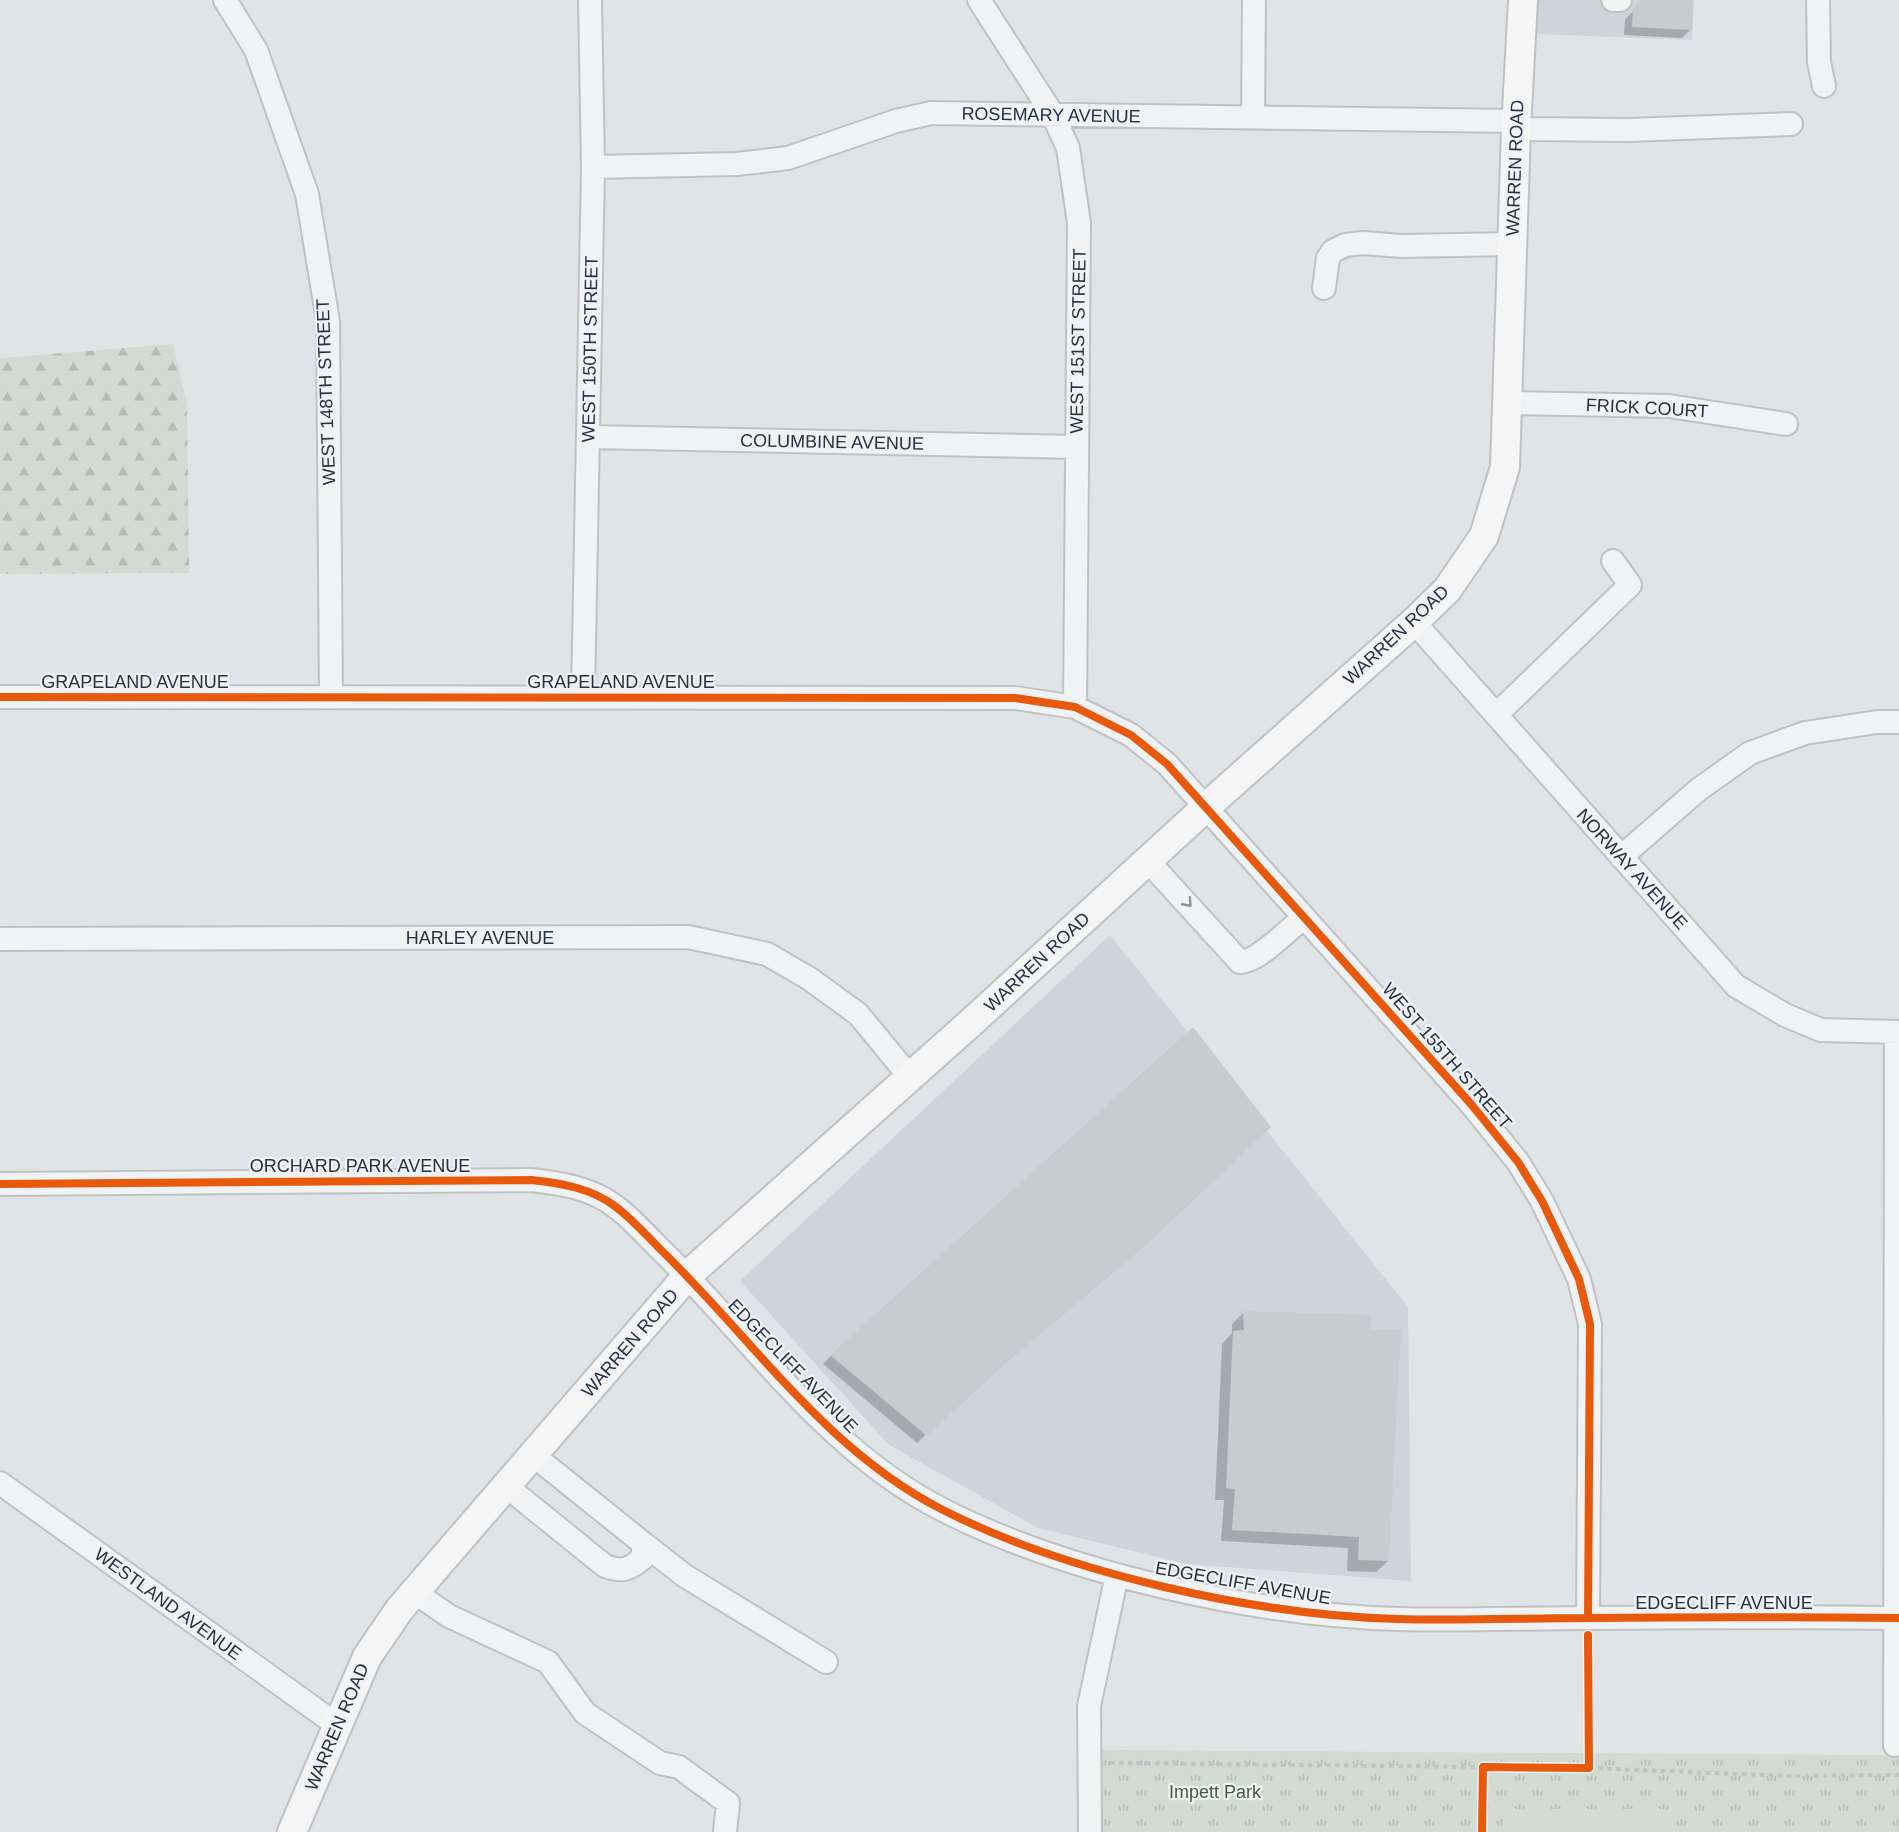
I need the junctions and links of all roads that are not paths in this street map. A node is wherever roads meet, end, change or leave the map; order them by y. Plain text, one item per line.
1 (225, 0) edge
2 (590, 0) edge
3 (980, 0) edge
4 (1254, 0) edge
5 (1523, 0) edge
6 (1613, 0) edge
7 (1620, 0) edge
8 (1818, 0) edge
9 (1824, 86) dead end
10 (1053, 115) junction
11 (1253, 117) junction
12 (1791, 124) dead end
13 (1516, 125) junction
14 (593, 167) junction
15 (1512, 244) junction
16 (1324, 288) dead end
17 (1507, 403) junction
18 (1786, 424) dead end
19 (588, 437) junction
20 (1077, 447) junction
21 (1613, 561) dead end
22 (1414, 622) junction
23 (331, 696) junction
24 (0, 697) edge
25 (583, 697) junction
26 (1075, 707) junction
27 (1496, 715) junction
28 (1899, 722) edge
29 (1204, 807) junction
30 (1621, 857) junction
31 (1147, 860) junction
32 (1303, 918) junction
33 (0, 939) edge
34 (1898, 1032) edge
35 (910, 1077) junction
36 (0, 1184) edge
37 (688, 1275) junction
38 (533, 1455) junction
39 (0, 1483) edge
40 (506, 1486) junction
41 (644, 1544) junction
42 (1117, 1575) junction
43 (414, 1592) junction
44 (1588, 1618) junction
45 (1896, 1618) edge
46 (826, 1662) dead end
47 (337, 1725) junction
48 (1895, 1745) dead end
49 (292, 1832) edge
50 (726, 1832) edge
51 (1090, 1832) edge

1 - 23 street, WEST 148TH STREET
2 - 14 street, WEST 150TH STREET
3 - 10 street, WEST 151ST STREET
4 - 11 street
5 - 13 main road, WARREN ROAD
6 - 7 street
8 - 9 street
10 - 11 street, ROSEMARY AVENUE
10 - 14 street, ROSEMARY AVENUE
10 - 20 street, WEST 151ST STREET
11 - 13 street, ROSEMARY AVENUE
12 - 13 street, ROSEMARY AVENUE
13 - 15 main road, WARREN ROAD
14 - 19 street, WEST 150TH STREET
15 - 16 street
15 - 17 main road, WARREN ROAD
17 - 18 street, FRICK COURT
17 - 22 main road, WARREN ROAD
19 - 20 street, COLUMBINE AVENUE
19 - 25 street, WEST 150TH STREET
20 - 26 street, WEST 151ST STREET
21 - 27 street
22 - 27 street, NORWAY AVENUE
22 - 29 main road, WARREN ROAD
23 - 24 street, GRAPELAND AVENUE
23 - 25 street, GRAPELAND AVENUE
25 - 26 street, GRAPELAND AVENUE
26 - 29 street, GRAPELAND AVENUE
27 - 30 street, NORWAY AVENUE
28 - 30 street
29 - 31 main road, WARREN ROAD
29 - 32 street, WEST 155TH STREET
30 - 34 street, NORWAY AVENUE
31 -> 32 street
31 - 35 main road, WARREN ROAD
32 - 44 street, WEST 155TH STREET
33 - 35 street, HARLEY AVENUE
34 - 45 street
35 - 37 main road, WARREN ROAD
36 - 37 street, ORCHARD PARK AVENUE
37 - 38 main road, WARREN ROAD
37 - 42 street, EDGECLIFF AVENUE
38 - 40 main road, WARREN ROAD
38 - 41 street
39 - 47 street, WESTLAND AVENUE
40 - 41 street
40 - 43 main road, WARREN ROAD
41 - 46 street
42 - 44 street, EDGECLIFF AVENUE
42 - 51 street
43 - 47 main road, WARREN ROAD
43 - 50 street
44 - 45 street, EDGECLIFF AVENUE
45 - 48 street
47 - 49 main road, WARREN ROAD

